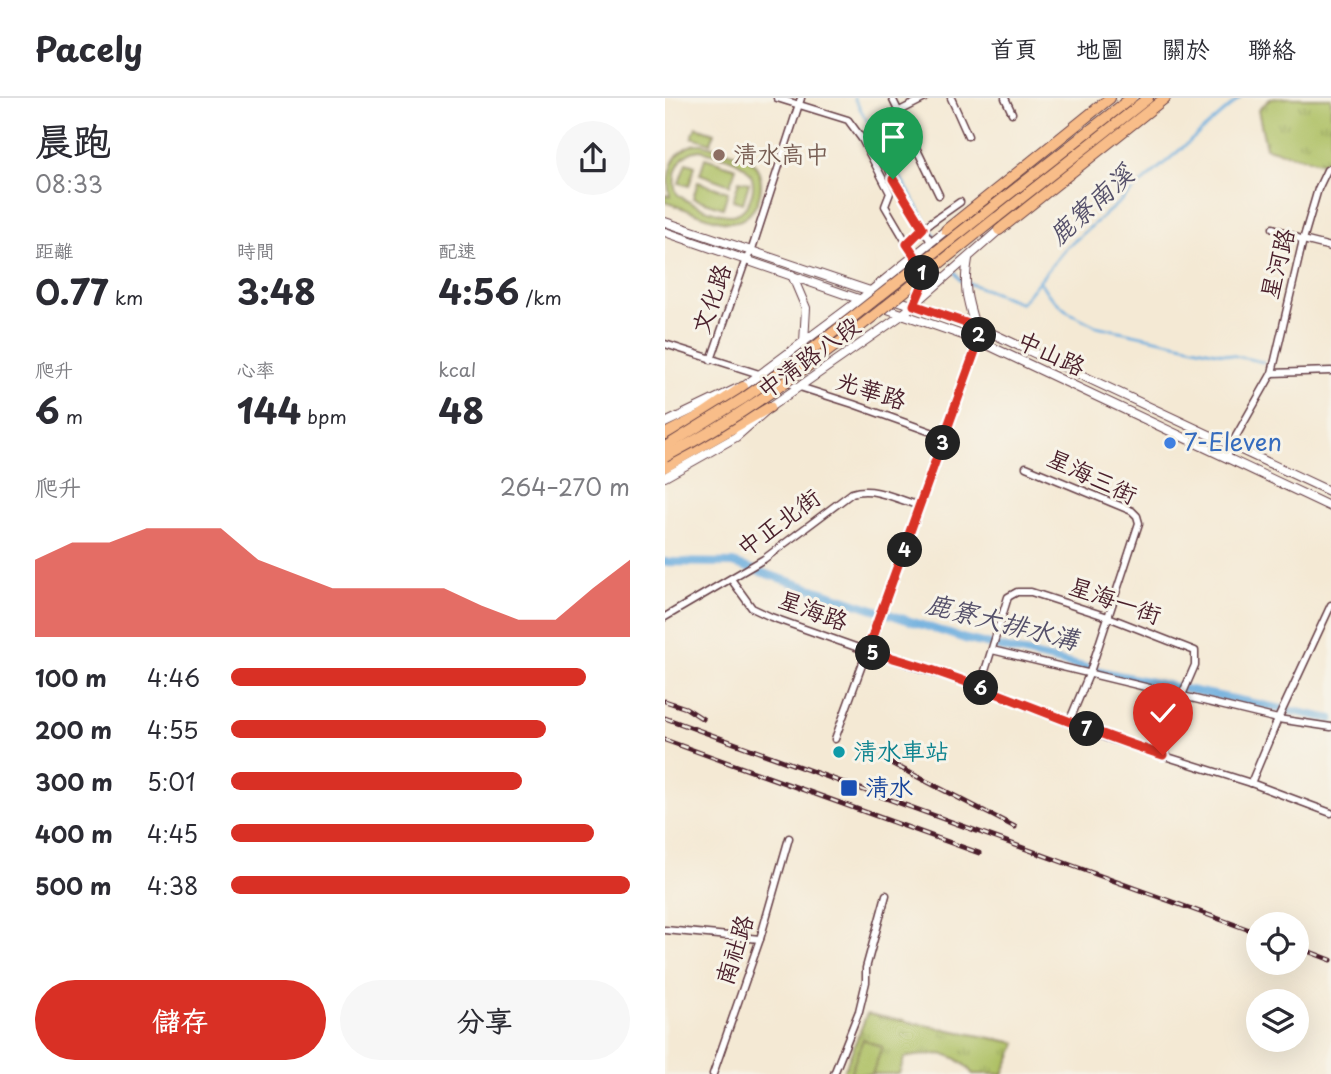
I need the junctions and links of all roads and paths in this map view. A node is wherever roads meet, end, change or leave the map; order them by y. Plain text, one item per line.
1 (777, 98) edge
2 (892, 98) edge
3 (925, 98) edge
4 (951, 98) edge
5 (1005, 98) edge
6 (1110, 98) edge
7 (1131, 98) edge
8 (1148, 98) edge
9 (1165, 98) edge
10 (800, 101) edge
11 (898, 111) junction
12 (1012, 113) dead end
13 (968, 136) dead end
14 (1331, 168) edge
15 (939, 195) dead end
16 (960, 202) dead end
17 (665, 222) edge
18 (923, 228) junction
19 (1273, 228) dead end
20 (946, 230) joint
21 (999, 230) joint
22 (665, 232) edge
23 (1303, 240) junction
24 (932, 242) junction
25 (907, 244) junction
26 (1331, 247) edge
27 (748, 255) junction
28 (915, 257) junction
29 (968, 259) junction
30 (792, 275) junction
31 (871, 290) junction
32 (861, 299) junction
33 (914, 305) junction
34 (902, 314) junction
35 (979, 327) junction
36 (977, 340) junction
37 (804, 342) junction
38 (665, 345) edge
39 (711, 360) junction
40 (1331, 371) edge
41 (758, 373) junction
42 (1272, 373) junction
43 (743, 386) junction
44 (799, 388) junction
45 (770, 407) junction
46 (665, 424) edge
47 (665, 434) edge
48 (945, 437) junction
49 (1231, 445) junction
50 (665, 447) edge
51 (665, 457) edge
52 (1227, 458) junction
53 (665, 467) edge
54 (1026, 467) dead end
55 (665, 477) edge
56 (1331, 492) edge
57 (921, 506) junction
58 (1331, 507) edge
59 (731, 579) junction
60 (1331, 605) edge
61 (1329, 615) edge
62 (665, 617) edge
63 (1108, 617) junction
64 (992, 650) junction
65 (867, 651) junction
66 (1090, 672) junction
67 (980, 688) junction
68 (1182, 695) junction
69 (1278, 719) junction
70 (1069, 722) junction
71 (1331, 727) edge
72 (835, 739) dead end
73 (1163, 755) junction
74 (1251, 783) junction
75 (1331, 813) edge
76 (789, 838) dead end
77 (886, 895) dead end
78 (665, 930) edge
79 (761, 939) junction
80 (713, 1074) edge
81 (834, 1074) edge

1 - 10 street
2 - 11 street
3 - 11 street
4 - 13 street
5 - 12 street
6 - 20 main road
7 - 50 main road, bridge
8 - 51 main road, bridge
9 - 21 main road
10 - 25 street
10 - 27 street, 文化路
11 - 15 street
11 - 18 street
14 - 23 street, 星河路
16 - 18 street
17 - 27 street, 中山路
18 - 24 street
18 - 25 street
19 - 23 street
20 - 24 street, 中清路八段
21 - 29 street, 中清路八段
22 - 27 street, 中山路
23 - 26 street
23 - 42 street, 星河路
24 - 28 street, 中清路八段
25 - 28 street
27 - 30 street, 中山路
27 - 31 street, 中山路
27 - 39 street, 文化路
28 - 31 street, 中清路八段
28 - 33 street
29 - 33 street, 中清路八段
29 - 35 street
30 - 32 street, 中山路
30 - 37 street
31 - 32 street, 中清路八段
31 - 33 street, 中山路
32 - 34 street, 中山路
32 - 37 street, 中清路八段
33 - 34 street, 中清路八段
33 - 35 street, 中山路
34 - 36 street, 中山路
34 - 44 street, 中清路八段
35 - 36 street
35 - 49 street, 中山路
36 - 48 street
36 - 52 street, 中山路
37 - 41 street, 中清路八段
38 - 39 street, 光華路
39 - 41 street, 光華路
40 - 42 street
41 - 43 street, 中清路八段
41 - 44 street, 光華路
42 - 49 street, 星河路
43 - 46 street, 中清路八段
43 - 47 main road
44 - 45 street, 中清路八段
44 - 48 street, 光華路
45 - 53 main road
45 - 55 street, 中清路八段
48 - 57 street
49 - 52 street, 星河路
49 - 56 street, 中山路
52 - 58 street, 中山路
54 - 63 street, 星海三街
57 - 59 street, 中正北街
57 - 65 street
59 - 62 street, 中正北街
59 - 65 street, 星海路
60 - 61 street
61 - 69 street
63 - 64 street, 星海一街
63 - 66 street, 星海三街
63 - 68 street, 星海一街
64 - 66 street
64 - 67 street, 星海一街
65 - 67 street, 星海路
65 - 72 street
66 - 68 street
66 - 70 street, 星海三街
67 - 70 street, 星海路
68 - 69 street
68 - 73 street, 星海一街
69 - 71 street
69 - 74 street
70 - 73 street, 星海路
73 - 74 street, 星海路
74 - 75 street, 星海路
76 - 79 street, 南社路
77 - 81 street
78 - 79 street
79 - 80 street, 南社路

